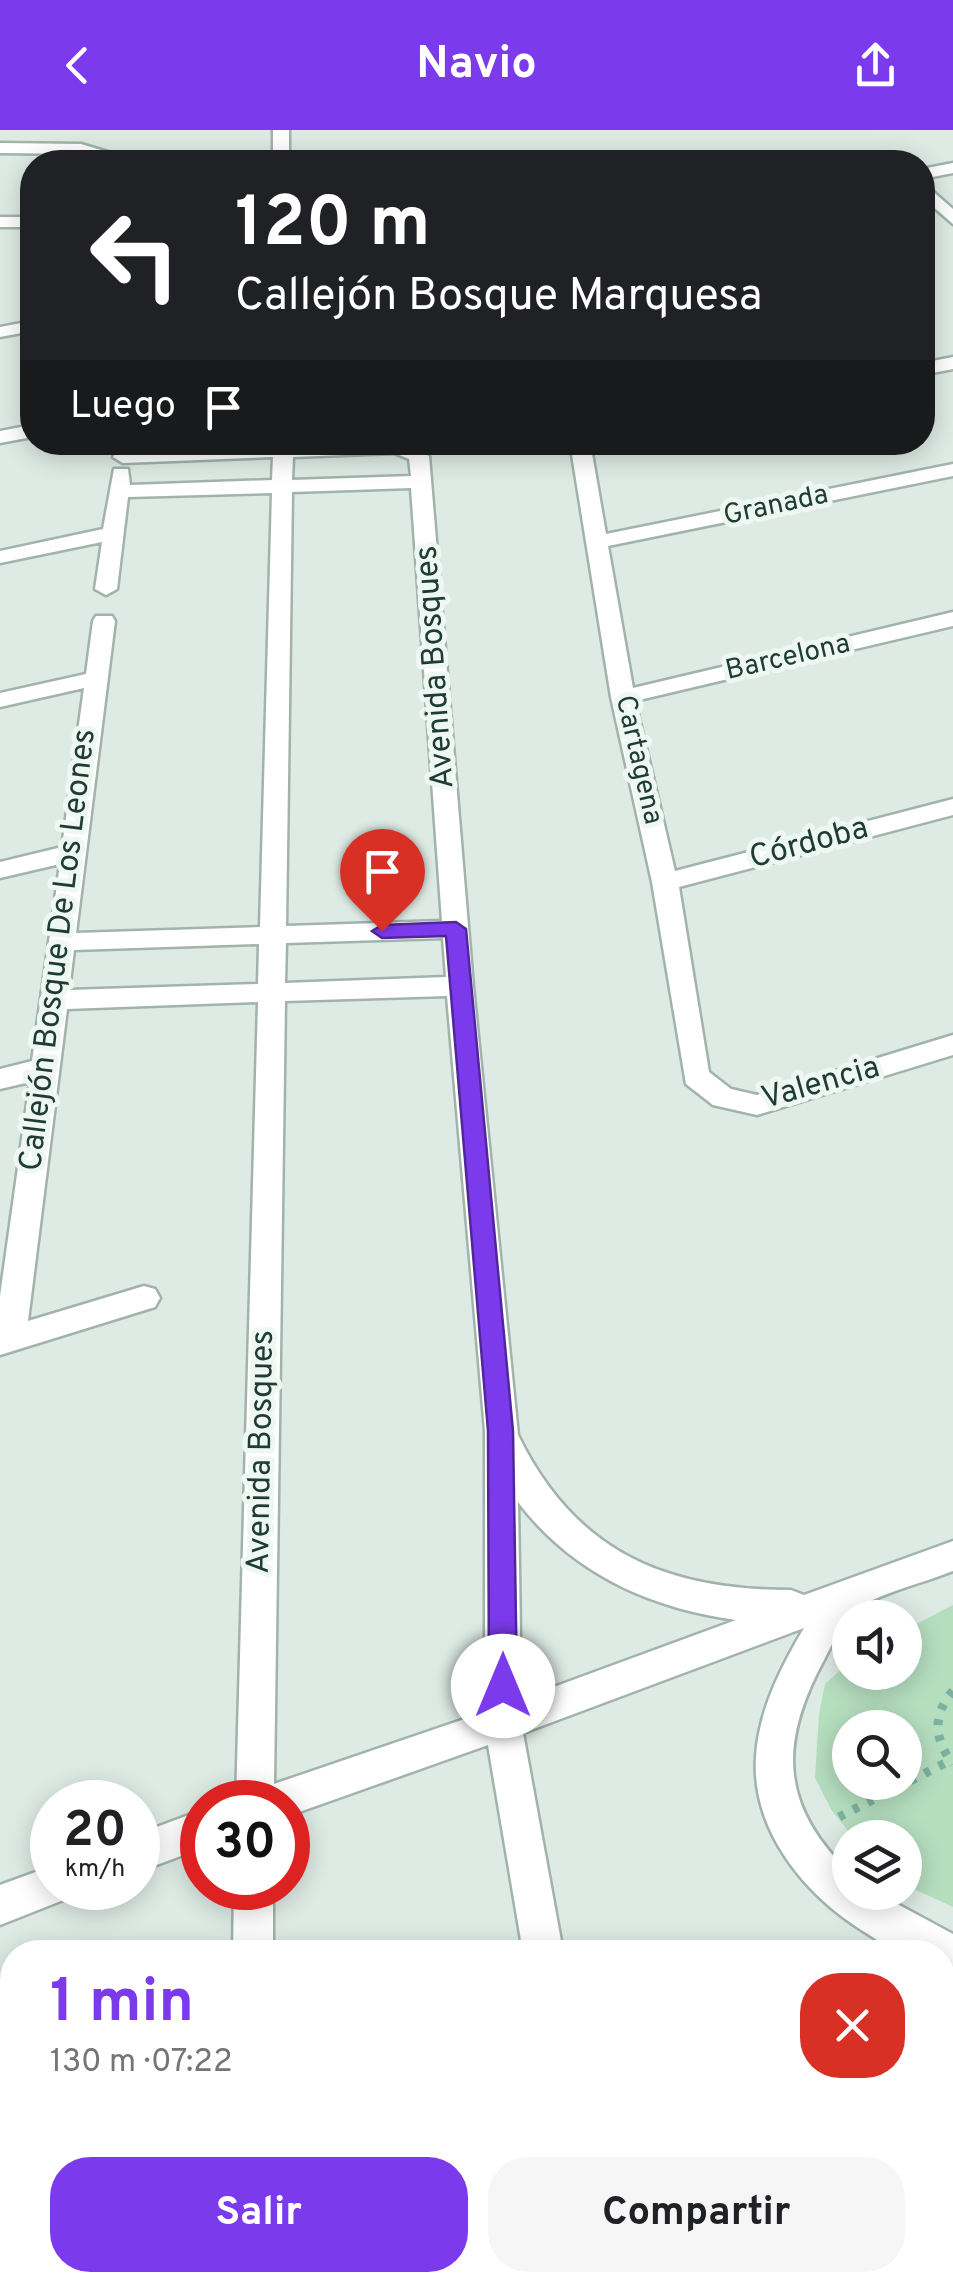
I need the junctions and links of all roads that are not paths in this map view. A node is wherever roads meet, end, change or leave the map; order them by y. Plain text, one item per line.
1 (0, 148) edge
2 (85, 150) edge
3 (935, 192) edge
4 (953, 219) edge
5 (123, 455) edge
6 (283, 455) edge
7 (408, 455) edge
8 (582, 455) edge
9 (421, 469) junction
10 (953, 470) edge
11 (282, 487) junction
12 (118, 491) junction
13 (113, 533) junction
14 (598, 542) junction
15 (0, 556) edge
16 (106, 589) dead end
17 (953, 619) edge
18 (104, 621) dead end
19 (94, 679) junction
20 (623, 697) junction
21 (0, 700) edge
22 (953, 806) edge
23 (71, 853) junction
24 (0, 870) edge
25 (665, 882) junction
26 (456, 929) junction
27 (272, 934) junction
28 (60, 942) junction
29 (460, 986) junction
30 (270, 995) junction
31 (52, 1000) junction
32 (953, 1045) edge
33 (43, 1068) junction
34 (696, 1077) joint
35 (0, 1080) edge
36 (144, 1298) dead end
37 (5, 1340) edge
38 (501, 1431) junction
39 (953, 1556) edge
40 (843, 1596) junction
41 (503, 1723) junction
42 (255, 1780) edge
43 (310, 1790) edge
44 (30, 1893) edge
45 (0, 1905) edge
46 (253, 1910) edge
47 (252, 1940) edge
48 (541, 1940) edge
49 (918, 1940) edge

1 - 2 street
3 - 4 street
5 - 12 street
6 - 11 street, Avenida Bosques
7 - 9 street
8 - 14 street, Cartagena
9 - 11 street
9 - 26 street, Avenida Bosques
10 - 14 street, Granada
11 - 12 street
11 - 27 street, Avenida Bosques
12 - 13 street
13 - 15 street
13 - 16 street
14 - 20 street, Cartagena
17 - 20 street, Barcelona
18 - 19 street, Callejón Bosque De Los Leones
19 - 21 street
19 - 23 street, Callejón Bosque De Los Leones
20 - 25 street, Cartagena
22 - 25 street, Córdoba
23 - 24 street
23 - 28 street, Callejón Bosque De Los Leones
25 - 34 street, Cartagena
26 - 27 street
26 - 29 street, Avenida Bosques
27 - 28 street
27 - 30 street, Avenida Bosques
28 - 31 street, Callejón Bosque De Los Leones
29 - 30 street
29 - 38 street, Avenida Bosques
30 - 31 street
30 - 42 street, Avenida Bosques
31 - 33 street, Callejón Bosque De Los Leones
32 - 34 street, Valencia
33 - 35 street
33 - 37 street, Callejón Bosque De Los Leones
36 - 37 street
38 - 40 street
38 - 41 street, Avenida Bosques
39 - 40 street
40 - 41 street
40 - 49 street
41 - 43 street
41 - 48 street, Avenida Bosques
44 - 45 street
46 - 47 street

